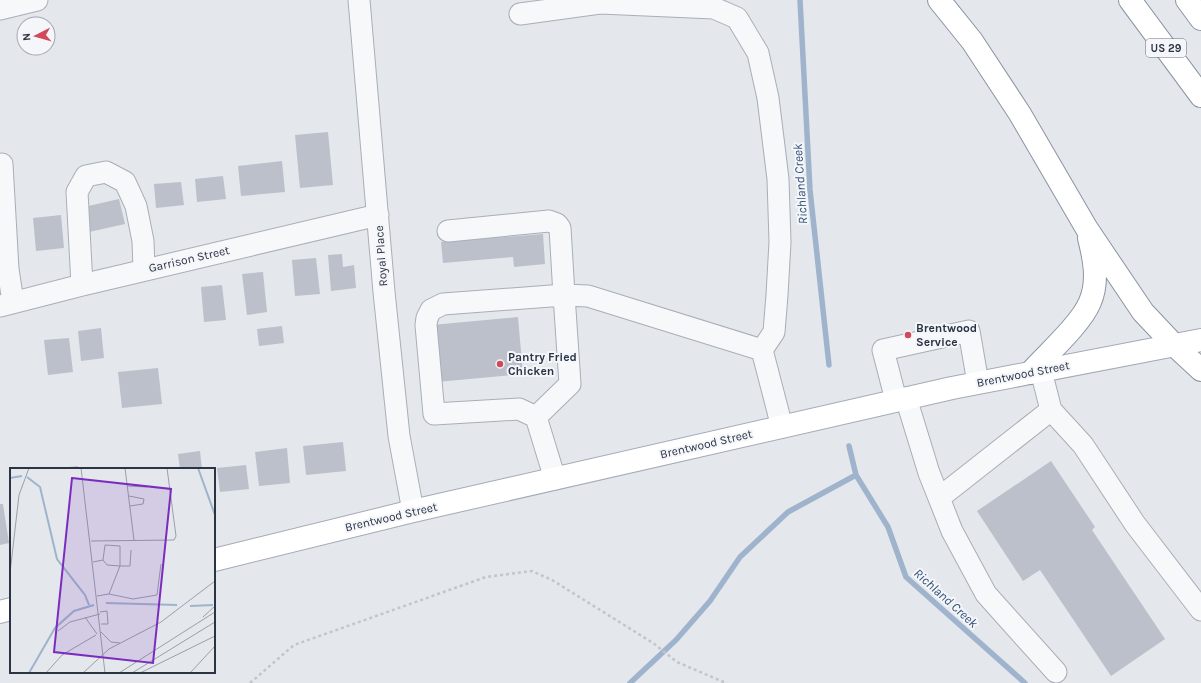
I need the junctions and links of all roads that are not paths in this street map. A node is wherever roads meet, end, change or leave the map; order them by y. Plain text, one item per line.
1 (37, 0) edge
2 (359, 0) edge
3 (940, 0) edge
4 (1130, 0) edge
5 (1187, 0) edge
6 (0, 9) edge
7 (520, 14) dead end
8 (1201, 19) edge
9 (1201, 96) edge
10 (2, 164) dead end
11 (378, 215) junction
12 (1087, 229) junction
13 (448, 231) dead end
14 (144, 270) junction
15 (82, 285) junction
16 (564, 295) junction
17 (6, 304) edge
18 (1201, 340) edge
19 (1175, 346) junction
20 (762, 350) junction
21 (1201, 370) edge
22 (1035, 372) junction
23 (978, 383) junction
24 (901, 399) junction
25 (1052, 410) junction
26 (536, 417) junction
27 (782, 427) junction
28 (555, 479) junction
29 (939, 498) junction
30 (413, 512) junction
31 (215, 560) edge
32 (10, 609) edge
33 (1201, 610) edge
34 (0, 612) edge
35 (1056, 672) dead end

1 - 6 street
2 - 11 street, Royal Place
3 - 12 main road
4 - 9 main road, US 29
5 - 8 main road
7 - 20 street
10 - 17 street
11 - 14 street, Garrison Street
11 - 30 street, Royal Place
12 - 19 main road
12 - 22 main road
13 - 16 street
14 - 15 street, Garrison Street
14 - 15 street
15 - 17 street, Garrison Street
16 - 20 street
16 - 26 street
16 - 26 street
18 - 19 main road, Brentwood Street
19 - 21 main road
19 - 22 main road, Brentwood Street
20 - 27 street
22 - 23 main road, Brentwood Street
22 - 25 street
23 - 24 main road, Brentwood Street
23 - 24 street
24 - 27 main road, Brentwood Street
24 - 29 street
25 - 29 street
25 - 33 street
26 - 28 street
27 - 28 main road, Brentwood Street
28 - 30 main road, Brentwood Street
29 - 35 street
30 - 31 main road, Brentwood Street
32 - 34 main road

